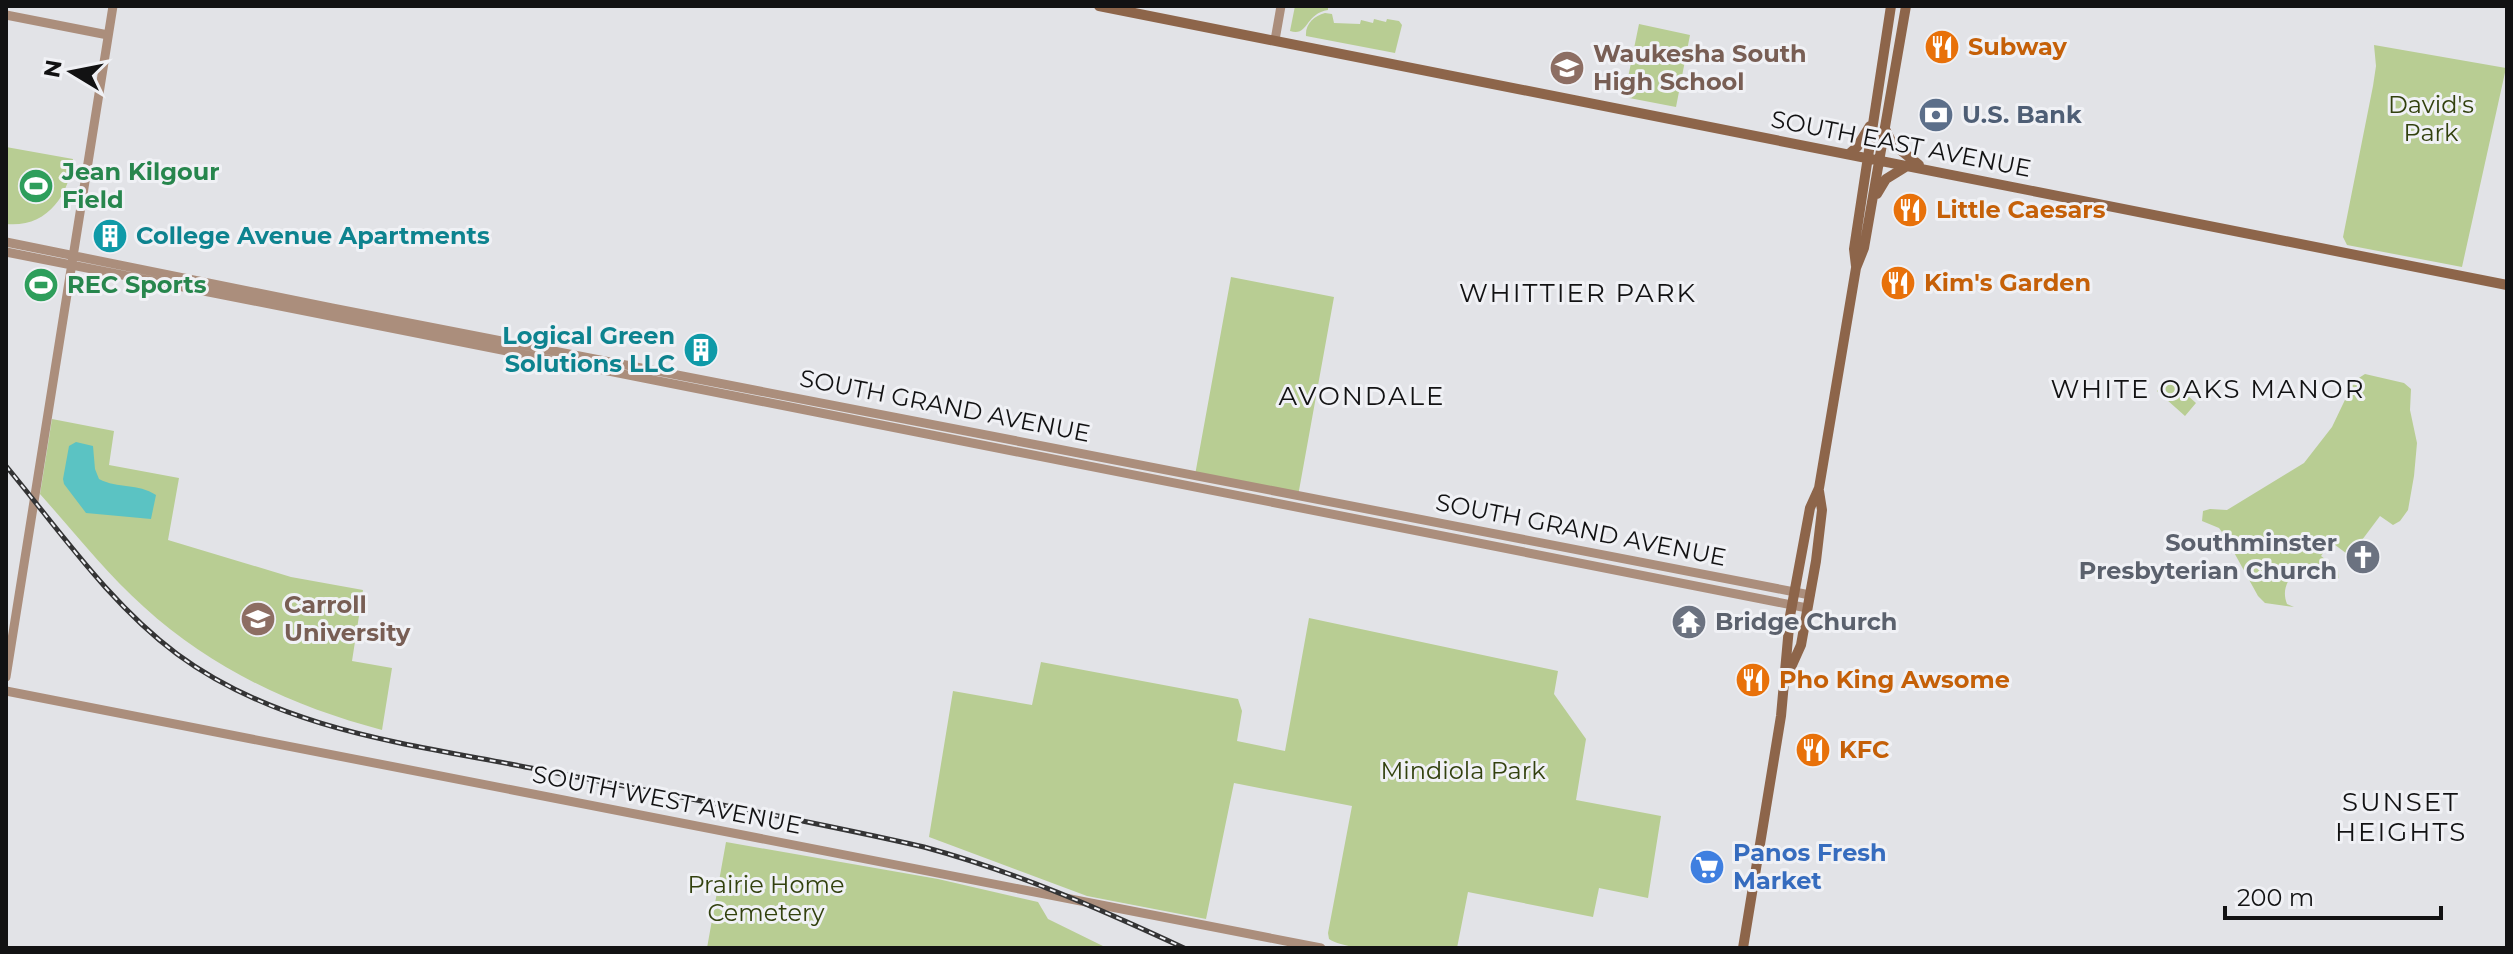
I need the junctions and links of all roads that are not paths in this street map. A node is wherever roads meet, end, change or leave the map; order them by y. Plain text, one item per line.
1 (113, 6) edge
2 (1099, 6) edge
3 (1281, 6) edge
4 (1891, 6) edge
5 (1906, 6) edge
6 (6, 15) edge
7 (108, 35) junction
8 (1275, 40) junction
9 (1874, 117) junction
10 (1885, 129) junction
11 (1850, 153) junction
12 (1874, 158) junction
13 (1907, 166) junction
14 (1924, 169) junction
15 (1870, 214) junction
16 (6, 242) edge
17 (6, 252) edge
18 (73, 254) junction
19 (71, 266) junction
20 (1856, 268) junction
21 (2507, 285) edge
22 (1819, 488) junction
23 (1795, 592) junction
24 (1810, 595) junction
25 (1792, 604) junction
26 (1807, 608) junction
27 (1787, 676) junction
28 (6, 677) edge
29 (6, 691) edge
30 (1321, 948) edge
31 (1743, 948) edge

1 - 7 street
2 - 8 main road, SOUTH EAST AVENUE
3 - 8 street
4 - 9 main road
5 - 10 main road
6 - 7 street
7 - 18 street
8 - 11 main road, SOUTH EAST AVENUE
9 - 11 main road
9 - 12 main road
10 - 12 main road
10 - 14 main road
11 - 12 main road, SOUTH EAST AVENUE
12 - 13 main road, SOUTH EAST AVENUE
12 - 15 main road
12 - 20 main road
13 - 14 main road, SOUTH EAST AVENUE
13 - 15 main road
14 - 21 main road, SOUTH EAST AVENUE
15 - 20 main road
16 - 18 street, SOUTH GRAND AVENUE
17 - 19 street, SOUTH GRAND AVENUE
18 - 19 street
18 - 23 street, SOUTH GRAND AVENUE
19 - 25 street, SOUTH GRAND AVENUE
19 - 28 street
20 - 22 main road
22 - 23 main road
22 - 24 main road
23 - 24 street, SOUTH GRAND AVENUE
23 - 25 main road
24 - 26 main road
25 - 26 street, SOUTH GRAND AVENUE
25 - 27 main road
26 - 27 main road
27 - 31 main road
29 - 30 street, SOUTH WEST AVENUE

